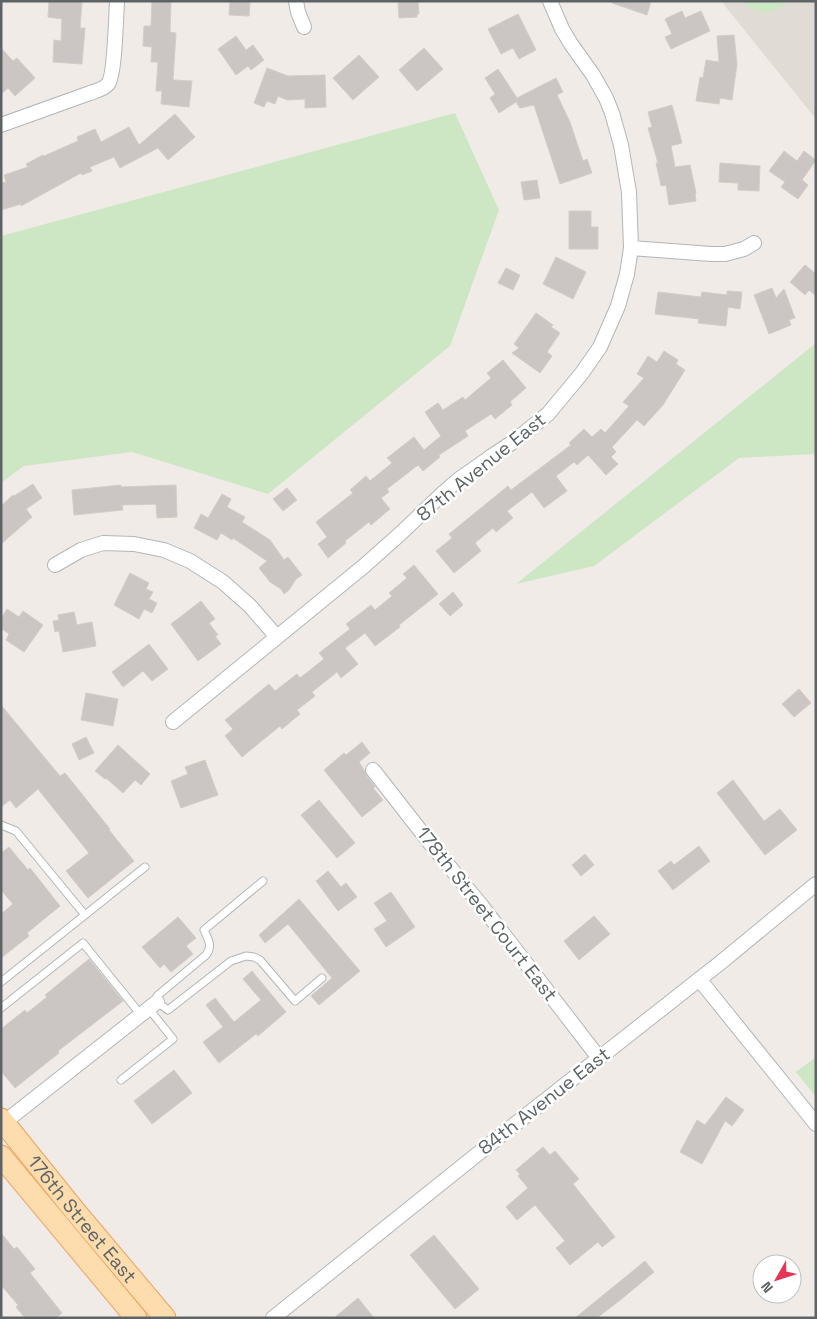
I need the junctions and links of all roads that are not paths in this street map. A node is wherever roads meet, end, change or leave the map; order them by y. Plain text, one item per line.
1 (116, 1) edge
2 (296, 1) edge
3 (550, 1) edge
4 (304, 27) dead end
5 (1, 125) edge
6 (754, 243) dead end
7 (631, 248) junction
8 (55, 565) dead end
9 (277, 637) junction
10 (173, 722) dead end
11 (373, 770) dead end
12 (1, 825) edge
13 (145, 867) dead end
14 (263, 881) dead end
15 (816, 884) edge
16 (85, 915) junction
17 (322, 978) dead end
18 (699, 979) junction
19 (1, 982) edge
20 (1, 1008) edge
21 (149, 1009) junction
22 (599, 1058) junction
23 (121, 1080) dead end
24 (816, 1124) edge
25 (2, 1126) edge
26 (1, 1156) edge
27 (136, 1318) edge
28 (165, 1318) edge
29 (273, 1318) edge

1 - 5 street
2 - 4 street
3 - 7 street, 87th Avenue East
6 - 7 street
7 - 9 street, 87th Avenue East
8 - 9 street
9 - 10 street, 87th Avenue East
11 - 22 street, 178th Street Court East
12 - 16 lane
13 - 16 lane
14 - 21 lane
15 - 18 street, 84th Avenue East
16 - 19 lane
17 - 21 lane
18 - 22 street, 84th Avenue East
18 - 24 street
20 - 21 lane
21 - 23 lane
21 - 25 street
22 - 29 street, 84th Avenue East
25 - 28 main road, 176th Street East
26 - 27 main road, 176th Street East

